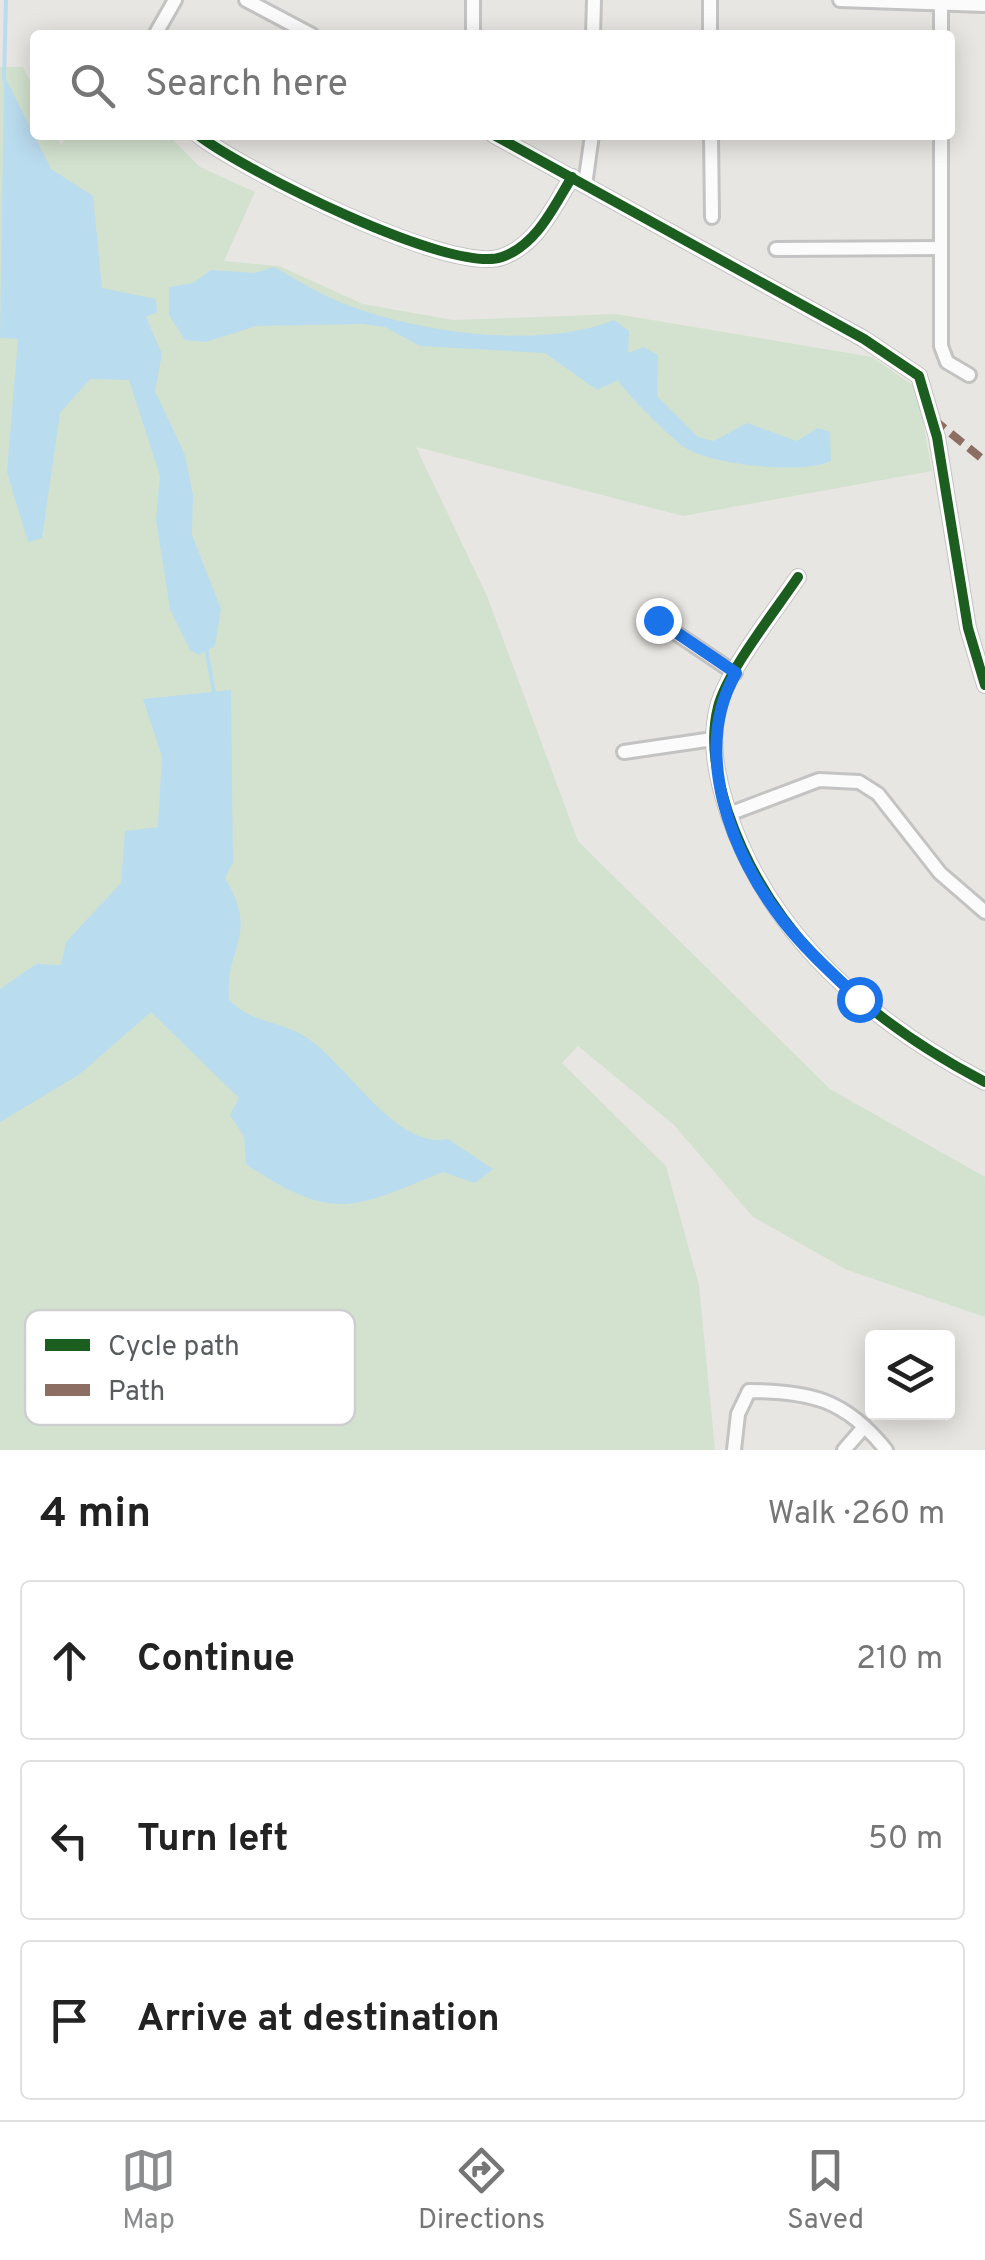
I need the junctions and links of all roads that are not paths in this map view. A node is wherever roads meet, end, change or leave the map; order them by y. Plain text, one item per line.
1 (175, 0) edge
2 (246, 0) edge
3 (473, 0) edge
4 (594, 0) edge
5 (710, 0) edge
6 (840, 0) edge
7 (941, 4) junction
8 (985, 5) edge
9 (158, 30) edge
10 (303, 30) edge
11 (473, 30) edge
12 (593, 30) edge
13 (710, 30) edge
14 (941, 30) edge
15 (207, 140) edge
16 (503, 140) edge
17 (591, 140) edge
18 (711, 140) edge
19 (941, 140) edge
20 (572, 177) junction
21 (586, 184) junction
22 (712, 217) dead end
23 (940, 248) junction
24 (776, 250) dead end
25 (969, 375) dead end
26 (798, 578) dead end
27 (658, 620) dead end
28 (736, 673) junction
29 (985, 685) edge
30 (714, 739) junction
31 (624, 752) dead end
32 (729, 814) junction
33 (985, 912) edge
34 (985, 1082) edge
35 (864, 1427) junction
36 (734, 1450) edge
37 (844, 1450) edge
38 (886, 1450) edge

1 - 9 street
2 - 10 street
3 - 11 street
4 - 12 street
5 - 13 street
6 - 7 street
7 - 8 street
7 - 14 street
15 - 20 street
16 - 20 street
17 - 21 street
18 - 22 street
19 - 23 street
20 - 21 street
21 - 29 street
23 - 24 street
23 - 25 street
26 - 28 street
27 - 28 street
28 - 30 street
30 - 31 street
30 - 32 street
32 - 33 street
32 - 34 street
35 - 36 street
35 - 37 street
35 - 38 street

